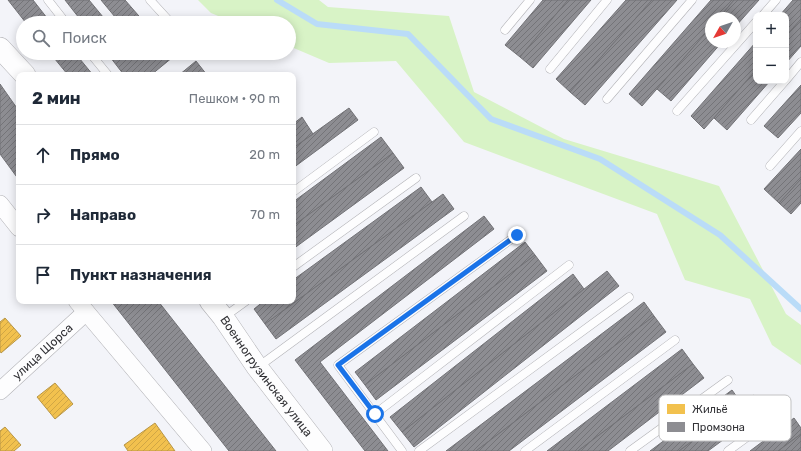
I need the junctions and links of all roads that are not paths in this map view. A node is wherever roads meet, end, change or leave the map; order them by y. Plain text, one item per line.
1 (48, 0) edge
2 (150, 0) edge
3 (530, 0) edge
4 (607, 0) edge
5 (692, 0) edge
6 (776, 0) edge
7 (766, 12) edge
8 (61, 16) edge
9 (165, 16) edge
10 (753, 25) edge
11 (505, 30) dead end
12 (0, 48) edge
13 (96, 60) edge
14 (801, 62) edge
15 (550, 69) dead end
16 (22, 72) edge
17 (106, 72) edge
18 (789, 76) edge
19 (782, 84) edge
20 (607, 99) dead end
21 (677, 112) dead end
22 (751, 120) dead end
23 (801, 131) edge
24 (374, 132) dead end
25 (770, 166) dead end
26 (416, 178) dead end
27 (296, 190) edge
28 (0, 204) edge
29 (464, 216) dead end
30 (16, 224) edge
31 (517, 235) dead end
32 (296, 265) edge
33 (569, 265) dead end
34 (629, 297) dead end
35 (212, 304) edge
36 (242, 304) edge
37 (81, 307) edge
38 (223, 317) junction
39 (675, 340) dead end
40 (257, 367) junction
41 (728, 380) dead end
42 (0, 391) edge
43 (707, 395) edge
44 (375, 414) junction
45 (659, 430) edge
46 (742, 441) edge
47 (203, 451) edge
48 (322, 451) edge
49 (402, 451) edge
50 (419, 451) edge
51 (525, 451) edge
52 (630, 451) edge
53 (728, 451) edge

1 - 8 lane
2 - 9 lane
3 - 11 lane
4 - 15 lane
5 - 20 lane
6 - 7 lane
10 - 21 lane
12 - 16 street
13 - 17 lane
14 - 18 lane
19 - 22 lane
23 - 25 lane
24 - 27 lane
26 - 32 lane
28 - 30 street
29 - 40 lane
31 - 44 lane
33 - 44 lane
34 - 50 lane
35 - 38 street, Военногрузинская улица
36 - 38 lane
37 - 42 street, улица Щорса
37 - 47 street
38 - 40 street, Военногрузинская улица
39 - 51 lane
40 - 48 street, Военногрузинская улица
41 - 43 lane
44 - 49 lane
45 - 52 lane
46 - 53 lane

